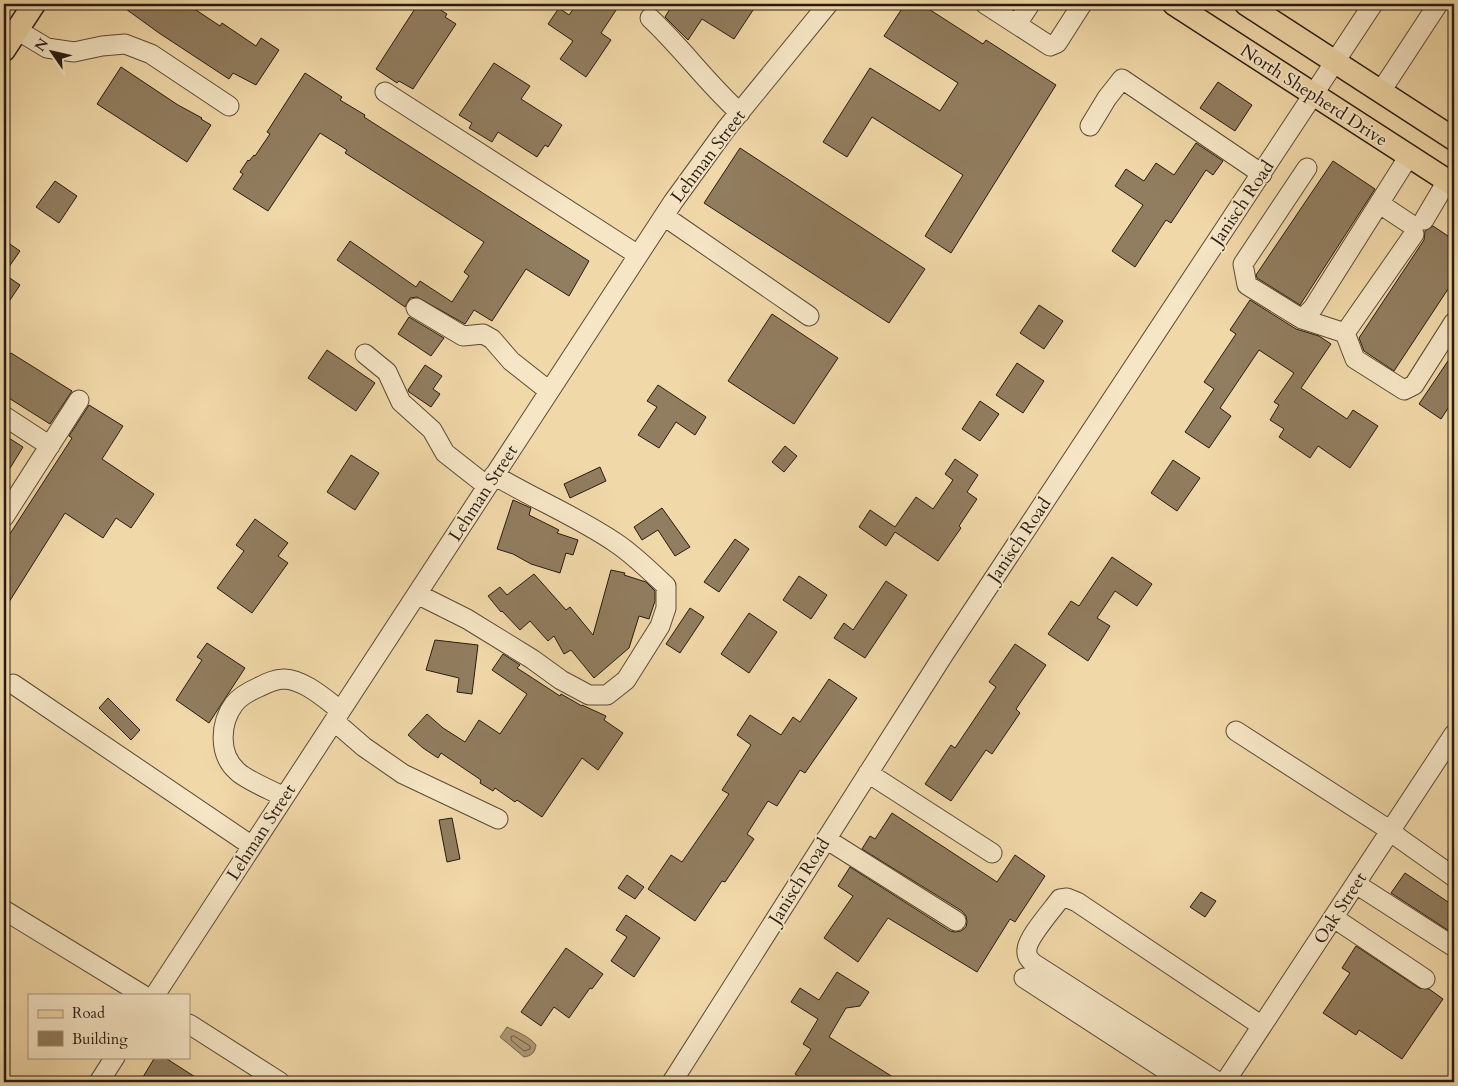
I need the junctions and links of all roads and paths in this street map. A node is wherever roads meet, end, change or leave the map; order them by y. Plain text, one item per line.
1 (34, 4) edge
2 (828, 4) edge
3 (985, 4) edge
4 (1030, 4) edge
5 (1082, 4) edge
6 (1174, 4) edge
7 (1246, 4) edge
8 (1373, 4) edge
9 (1434, 5) edge
10 (650, 18) dead end
11 (1017, 24) junction
12 (8, 42) edge
13 (1335, 62) junction
14 (385, 92) dead end
15 (1381, 92) junction
16 (1314, 95) junction
17 (229, 106) dead end
18 (740, 113) junction
19 (1090, 126) dead end
20 (1454, 139) edge
21 (1409, 156) junction
22 (1307, 168) dead end
23 (1262, 174) junction
24 (1451, 183) edge
25 (1380, 204) junction
26 (664, 216) junction
27 (1416, 226) junction
28 (638, 255) junction
29 (416, 308) dead end
30 (809, 316) dead end
31 (1302, 319) junction
32 (1454, 322) edge
33 (1345, 334) junction
34 (365, 354) dead end
35 (550, 391) junction
36 (79, 400) dead end
37 (4, 416) edge
38 (50, 446) junction
39 (491, 481) junction
40 (4, 517) edge
41 (417, 594) junction
42 (13, 684) dead end
43 (337, 716) junction
44 (1236, 731) dead end
45 (1454, 734) edge
46 (868, 773) junction
47 (284, 797) junction
48 (498, 819) dead end
49 (1391, 831) junction
50 (826, 839) junction
51 (252, 846) junction
52 (992, 853) dead end
53 (1454, 877) edge
54 (1356, 884) junction
55 (4, 910) edge
56 (1334, 918) junction
57 (956, 921) dead end
58 (1454, 947) edge
59 (1024, 978) dead end
60 (1425, 979) dead end
61 (141, 994) edge
62 (156, 994) edge
63 (190, 1025) edge
64 (1262, 1026) junction
65 (114, 1058) edge
66 (99, 1082) edge
67 (280, 1082) edge
68 (672, 1082) edge
69 (1184, 1082) edge
70 (1218, 1082) edge
71 (1226, 1082) edge

1 - 12 main road
2 - 18 street, Lehman Street
3 - 11 street
4 - 11 street
5 - 11 street
6 - 16 main road, North Shepherd Drive
7 - 13 main road
8 - 13 street, Janisch Road
9 - 15 street
10 - 18 street
12 - 17 street
13 - 15 main road
13 - 16 street, Janisch Road
14 - 28 street
15 - 20 main road
16 - 21 main road, North Shepherd Drive
16 - 23 street, Janisch Road
18 - 26 street, Lehman Street
19 - 23 street
21 - 24 main road, North Shepherd Drive
21 - 25 street
22 - 31 street
23 - 46 street, Janisch Road
24 - 27 street
25 - 27 street
25 - 31 street
26 - 28 street, Lehman Street
26 - 30 street
27 - 33 street
28 - 35 street, Lehman Street
29 - 35 street
31 - 33 street
32 - 33 street
34 - 39 street
35 - 39 street, Lehman Street
36 - 38 street
37 - 38 street
38 - 40 street
39 - 41 street, Lehman Street
39 - 41 street
41 - 43 street, Lehman Street
42 - 51 street
43 - 47 street, Lehman Street
43 - 47 street
43 - 48 street
44 - 49 street
45 - 49 street, Oak Street
46 - 50 street, Janisch Road
46 - 52 street
47 - 51 street, Lehman Street
49 - 53 street
49 - 54 street, Oak Street
50 - 57 street
50 - 68 street, Janisch Road
51 - 62 street, Lehman Street
54 - 56 street, Oak Street
54 - 58 street
55 - 61 street
56 - 60 street
56 - 64 street, Oak Street
59 - 69 street
63 - 67 street
64 - 70 street
64 - 71 street, Oak Street
65 - 66 street

